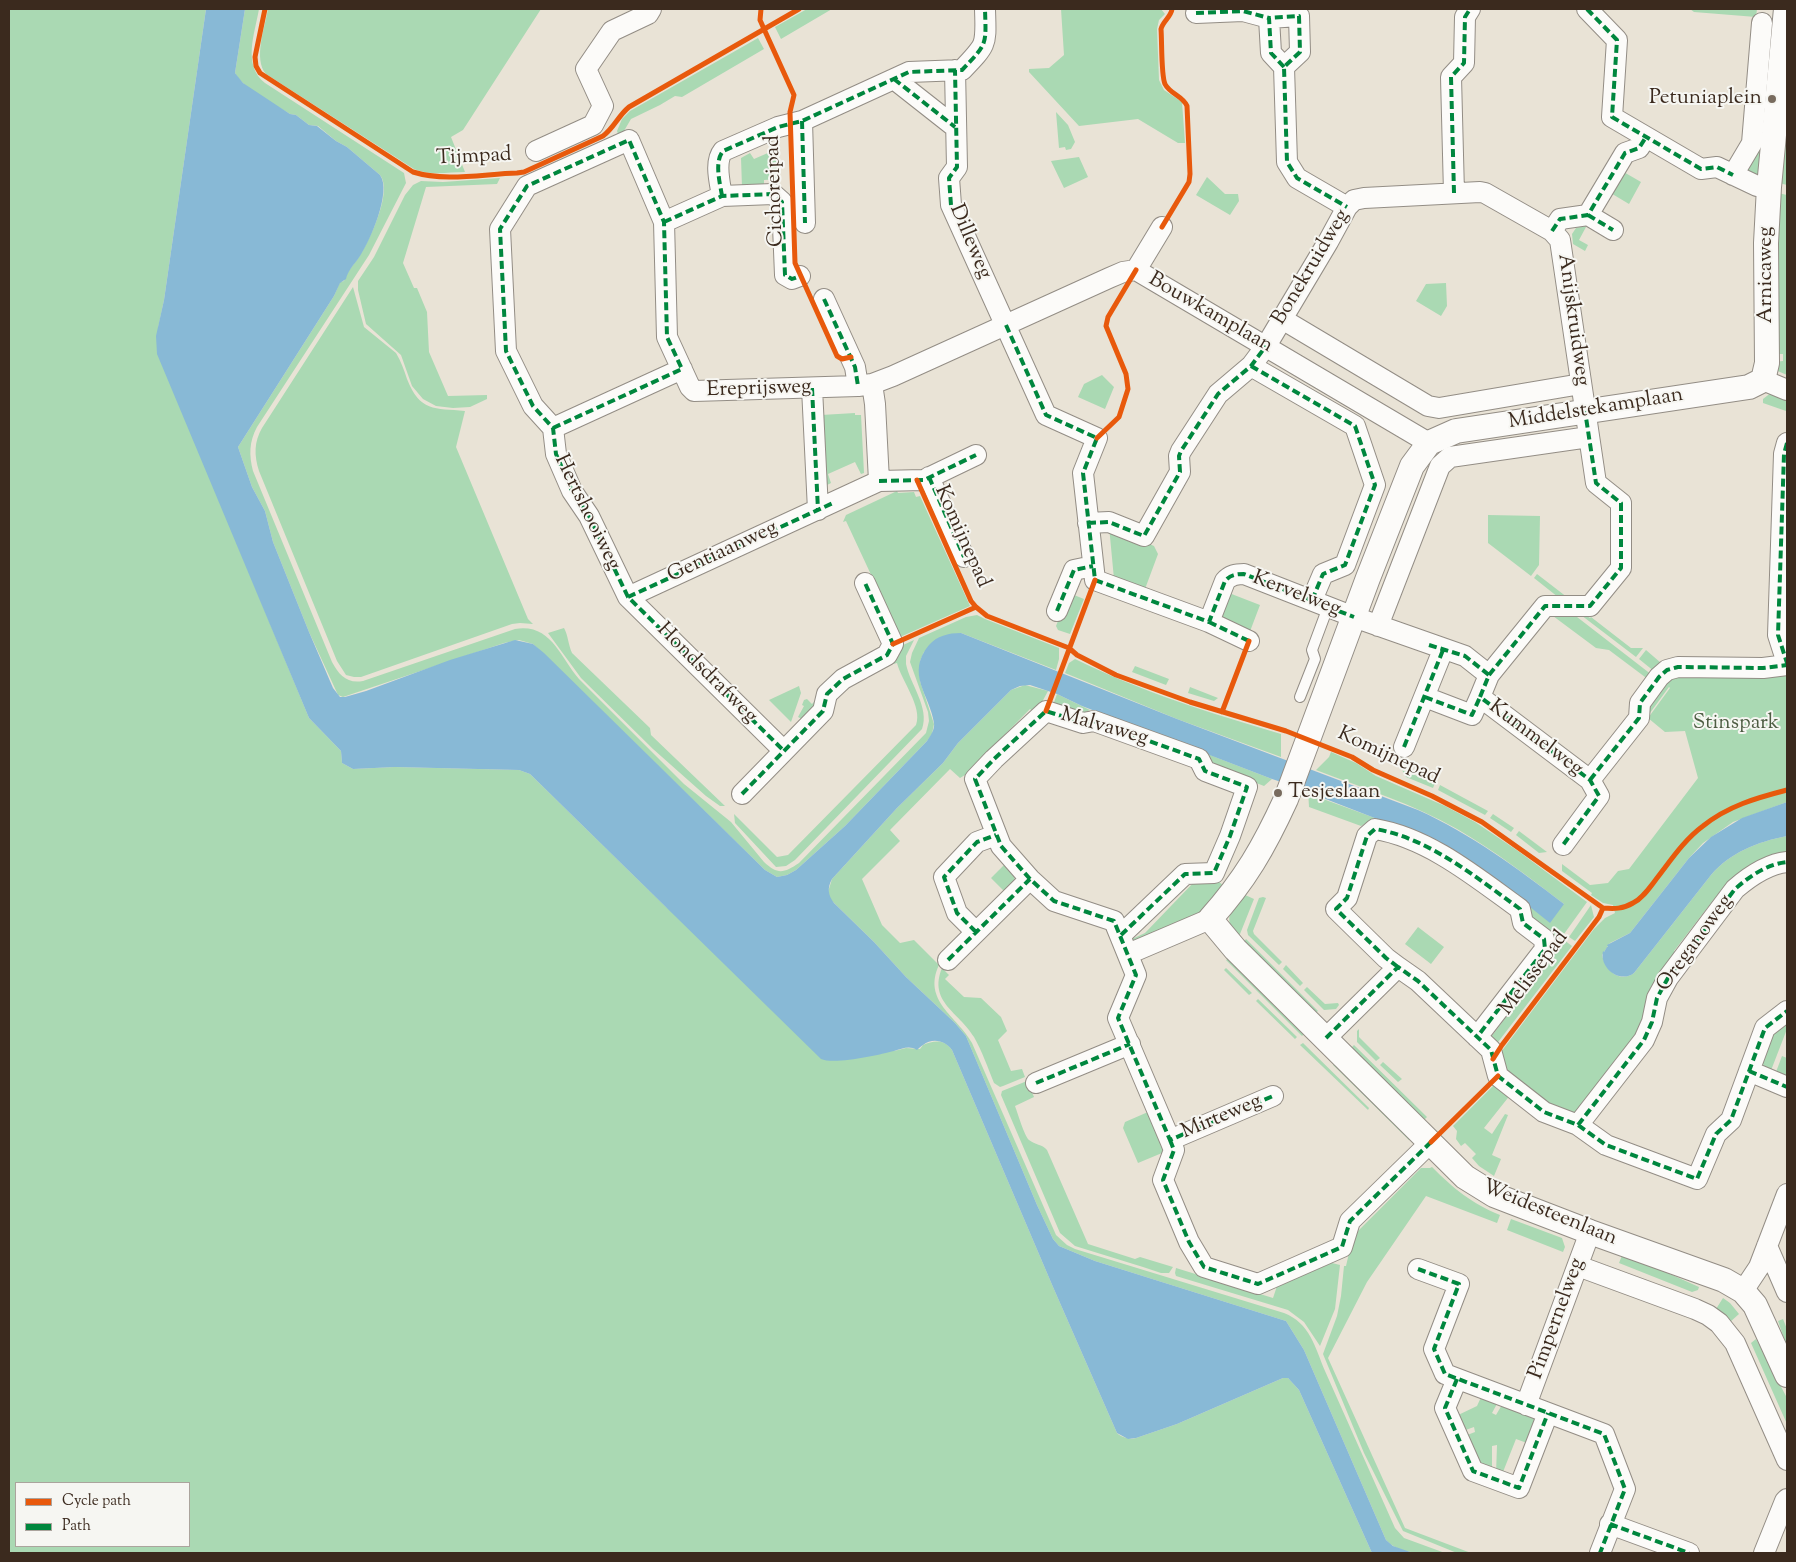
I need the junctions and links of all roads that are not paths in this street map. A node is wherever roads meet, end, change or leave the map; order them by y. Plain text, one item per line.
1 (651, 9) edge
2 (985, 9) edge
3 (1470, 9) edge
4 (1587, 9) edge
5 (1786, 9) edge
6 (1196, 13) dead end
7 (1269, 18) junction
8 (1762, 23) dead end
9 (1284, 67) junction
10 (955, 70) junction
11 (894, 79) junction
12 (802, 121) junction
13 (955, 127) junction
14 (1646, 137) junction
15 (536, 151) dead end
16 (1733, 175) junction
17 (1769, 187) junction
18 (1454, 194) junction
19 (722, 196) junction
20 (1347, 207) junction
21 (1588, 215) junction
22 (664, 222) junction
23 (805, 222) dead end
24 (1162, 227) dead end
25 (1614, 230) dead end
26 (1552, 231) junction
27 (1136, 270) junction
28 (800, 276) dead end
29 (824, 299) dead end
30 (1282, 319) junction
31 (1006, 325) junction
32 (1266, 346) junction
33 (1251, 366) junction
34 (682, 369) junction
35 (1765, 372) junction
36 (1581, 384) junction
37 (865, 385) junction
38 (812, 388) junction
39 (1787, 390) edge
40 (1439, 408) joint
41 (1585, 412) junction
42 (552, 428) junction
43 (1589, 437) junction
44 (1429, 443) junction
45 (1787, 443) edge
46 (976, 456) dead end
47 (929, 477) junction
48 (879, 481) junction
49 (818, 510) junction
50 (1088, 523) junction
51 (964, 557) dead end
52 (1094, 573) junction
53 (865, 583) dead end
54 (628, 597) junction
55 (1320, 604) junction
56 (1057, 611) dead end
57 (1354, 617) junction
58 (1209, 622) junction
59 (1378, 626) junction
60 (1249, 641) dead end
61 (1443, 650) junction
62 (1787, 664) edge
63 (1490, 675) junction
64 (1300, 697) dead end
65 (1425, 697) junction
66 (1480, 697) junction
67 (1404, 747) dead end
68 (784, 751) junction
69 (1590, 780) junction
70 (742, 794) dead end
71 (996, 835) junction
72 (1563, 845) dead end
73 (1787, 862) edge
74 (1030, 879) junction
75 (1210, 919) junction
76 (976, 932) junction
77 (1121, 935) junction
78 (1128, 954) junction
79 (948, 960) dead end
80 (1398, 966) junction
81 (1787, 1011) edge
82 (1477, 1037) junction
83 (1326, 1038) junction
84 (1130, 1044) junction
85 (1749, 1071) junction
86 (1036, 1083) dead end
87 (1787, 1086) edge
88 (1273, 1096) dead end
89 (1578, 1125) junction
90 (1170, 1140) junction
91 (1431, 1142) junction
92 (1787, 1194) edge
93 (1590, 1232) junction
94 (1767, 1246) junction
95 (1578, 1266) junction
96 (1418, 1268) dead end
97 (1743, 1291) junction
98 (1787, 1292) edge
99 (1787, 1376) edge
100 (1457, 1379) junction
101 (1526, 1404) junction
102 (1548, 1413) junction
103 (1787, 1460) edge
104 (1787, 1499) edge
105 (1610, 1524) junction
106 (1685, 1552) edge
107 (1600, 1553) edge
108 (1764, 1553) edge

1 - 15 street
2 - 10 street
3 - 18 street
4 - 14 street
5 - 17 street, Arnicaweg
6 - 7 street
7 - 9 street
7 - 9 street
8 - 16 street
9 - 20 street
10 - 11 street
10 - 13 street, Dilleweg
11 - 12 street
11 - 13 street
12 - 19 street
12 - 23 street, Cichoreipad
13 - 31 street, Dilleweg
14 - 16 street
14 - 21 street
16 - 17 street
17 - 35 street, Arnicaweg
18 - 20 street, Bonekruidweg
18 - 26 street, Anijskruidweg
19 - 22 street
19 - 28 street
20 - 30 street, Bonekruidweg
21 - 25 street
21 - 26 street, Anijskruidweg
22 - 34 street
22 - 42 street, Hertshooiweg
24 - 27 street
26 - 36 street, Anijskruidweg
27 - 31 street, Bouwkamplaan
27 - 32 street, Bouwkamplaan
29 - 37 street
30 - 32 street, Bonekruidweg
30 - 40 street, Bouwkamplaan
31 - 37 street, Bouwkamplaan
31 - 50 street, Dilleweg
32 - 33 street, Bonekruidweg
32 - 44 street, Bouwkamplaan
33 - 50 street, Bonekruidweg
33 - 55 street, Bouwkamplaan
34 - 38 street, Ereprijsweg
34 - 42 street, Ereprijsweg
35 - 39 street
35 - 41 street, Middelstekamplaan
36 - 40 street, Middelstekamplaan
36 - 41 street, Anijskruidweg
37 - 38 street, Ereprijsweg
37 - 48 street
38 - 49 street
41 - 43 street, Anijskruidweg
41 - 44 street, Middelstekamplaan
42 - 54 street, Hertshooiweg
43 - 59 street, Middelstekamplaan
43 - 63 street, Anijskruidweg
44 - 57 street
45 - 62 street
46 - 47 street, Gentiaanweg
47 - 48 street, Gentiaanweg
47 - 51 street
48 - 49 street, Gentiaanweg
49 - 54 street, Gentiaanweg
50 - 52 street
52 - 56 street
52 - 58 street
53 - 68 street
54 - 68 street, Hondsdrafweg
55 - 57 street, Kervelweg
55 - 58 street, Kervelweg
55 - 64 lane
57 - 59 street, Kummelweg
57 - 75 street
58 - 60 street
59 - 61 street, Kummelweg
61 - 63 street, Kummelweg
61 - 65 street
62 - 69 street, Kummelweg
63 - 66 street, Kummelweg
65 - 66 street, Kummelweg
65 - 67 street
66 - 69 street, Kummelweg
68 - 70 street
69 - 72 street, Kummelweg
71 - 74 street, Malvaweg
71 - 76 street
71 - 77 street, Malvaweg
73 - 89 street, Oreganoweg
74 - 76 street
74 - 77 street, Malvaweg
75 - 78 street
75 - 83 street, Weidesteenlaan
76 - 79 street
77 - 78 street, Malvaweg
78 - 84 street, Mirteweg
80 - 82 street
80 - 82 street
80 - 83 street
81 - 85 street
82 - 89 street
83 - 91 street, Weidesteenlaan
84 - 86 street
84 - 90 street, Mirteweg
85 - 87 street
85 - 89 street
88 - 90 street, Mirteweg
90 - 91 street, Mirteweg
91 - 93 street, Weidesteenlaan
92 - 94 street
93 - 95 street, Pimpernelweg
93 - 97 street, Weidesteenlaan
94 - 97 street
94 - 98 street
95 - 101 street, Pimpernelweg
95 - 103 street, Weidesteenlaan
96 - 100 street, Pimpernelweg
97 - 99 street, Weidesteenlaan
100 - 101 street, Pimpernelweg
100 - 102 street, Pimpernelweg
101 - 102 street, Pimpernelweg
102 - 105 street, Pimpernelweg
104 - 108 street
105 - 106 street
105 - 107 street, Pimpernelweg

